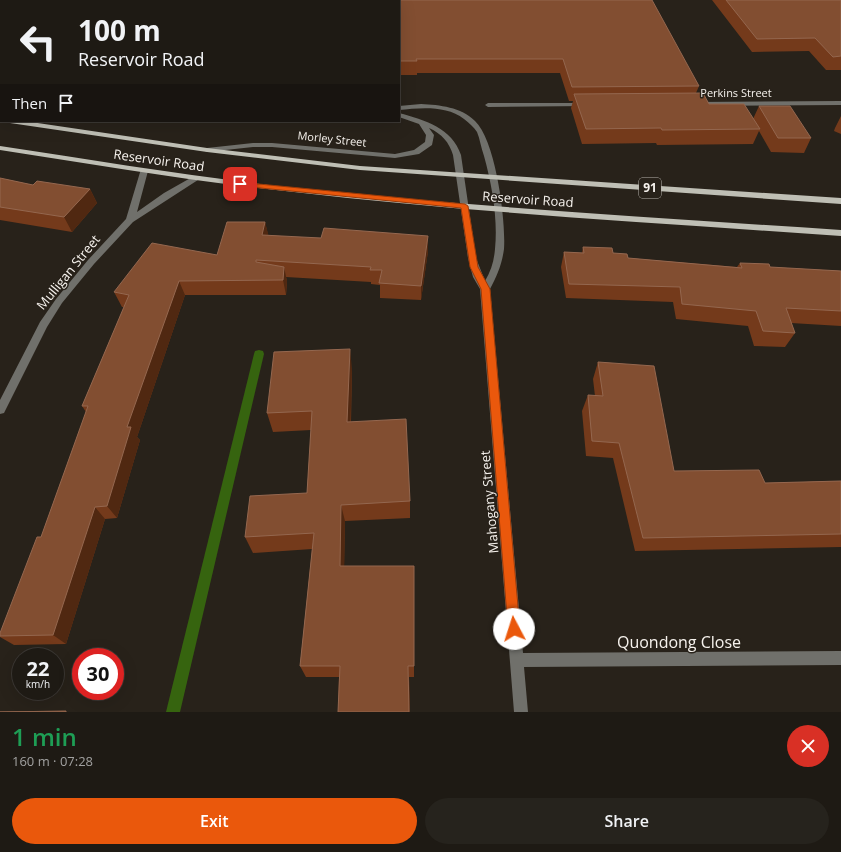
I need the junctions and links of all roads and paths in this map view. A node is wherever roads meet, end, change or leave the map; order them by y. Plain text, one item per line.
1 (841, 103) edge
2 (684, 104) edge
3 (488, 105) dead end
4 (590, 105) edge
5 (400, 108) edge
6 (400, 115) edge
7 (17, 122) edge
8 (422, 123) junction
9 (0, 148) edge
10 (207, 150) junction
11 (144, 171) junction
12 (460, 176) junction
13 (492, 177) junction
14 (197, 178) junction
15 (841, 201) edge
16 (465, 206) junction
17 (497, 208) junction
18 (130, 220) junction
19 (841, 233) edge
20 (486, 289) junction
21 (0, 410) edge
22 (841, 658) edge
23 (516, 660) junction
24 (521, 712) edge

1 - 2 street, Perkins Street
3 - 4 street
5 - 13 street
6 - 8 street
7 - 10 main road, Reservoir Road / 91
8 - 10 street, Morley Street
8 - 12 street
9 - 11 main road, Reservoir Road
10 - 12 main road, Reservoir Road / 91
11 - 14 main road, Reservoir Road
11 - 18 street, Mulligan Street
12 - 13 main road, Reservoir Road / 91
12 - 16 street
13 - 15 main road, Reservoir Road / 91
13 - 17 street, Mahogany Street
14 - 16 main road, Reservoir Road
14 - 18 street, Mulligan Street
16 - 17 main road, Reservoir Road
16 - 20 street, Mahogany Street
17 - 19 main road, Reservoir Road
17 - 20 street, Mahogany Street
18 - 21 street, Mulligan Street
20 - 23 street, Mahogany Street
22 - 23 street, Quondong Close
23 - 24 street, Mahogany Street

